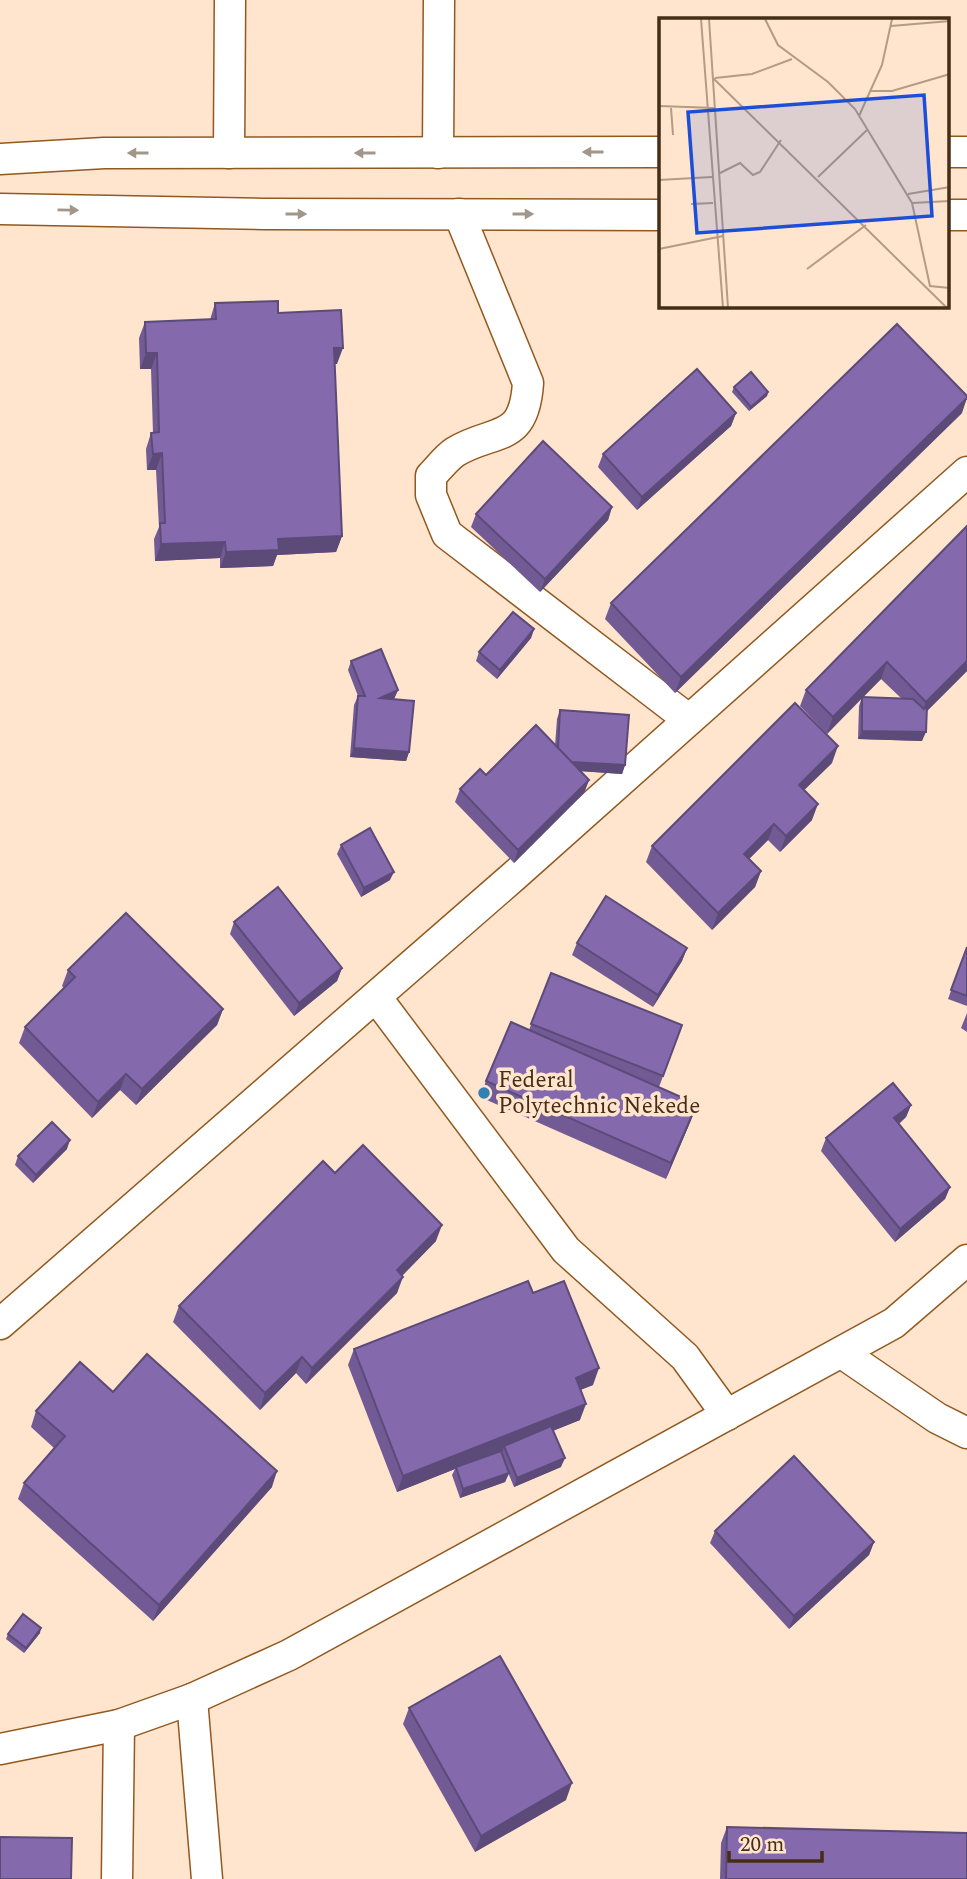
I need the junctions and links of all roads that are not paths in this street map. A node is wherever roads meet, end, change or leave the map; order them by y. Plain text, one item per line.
1 (230, 0) edge
2 (439, 0) edge
3 (659, 152) edge
4 (229, 153) junction
5 (438, 153) junction
6 (0, 159) edge
7 (0, 209) edge
8 (459, 214) junction
9 (659, 215) edge
10 (967, 472) edge
11 (688, 719) junction
12 (376, 997) junction
13 (967, 1260) edge
14 (0, 1324) edge
15 (842, 1353) junction
16 (727, 1415) junction
17 (967, 1433) edge
18 (192, 1699) junction
19 (120, 1725) junction
20 (0, 1749) edge
21 (117, 1879) edge
22 (207, 1879) edge

1 - 4 street
2 - 5 street
3 -> 5 street
5 -> 4 street
4 -> 6 street
7 -> 8 street
8 -> 9 street
8 - 11 street
10 - 11 street
11 - 12 street
12 - 14 street
12 - 16 street
13 - 15 street
15 - 16 street
15 - 17 street
16 - 18 street
18 - 19 street
18 - 22 street
19 - 20 street
19 - 21 street

